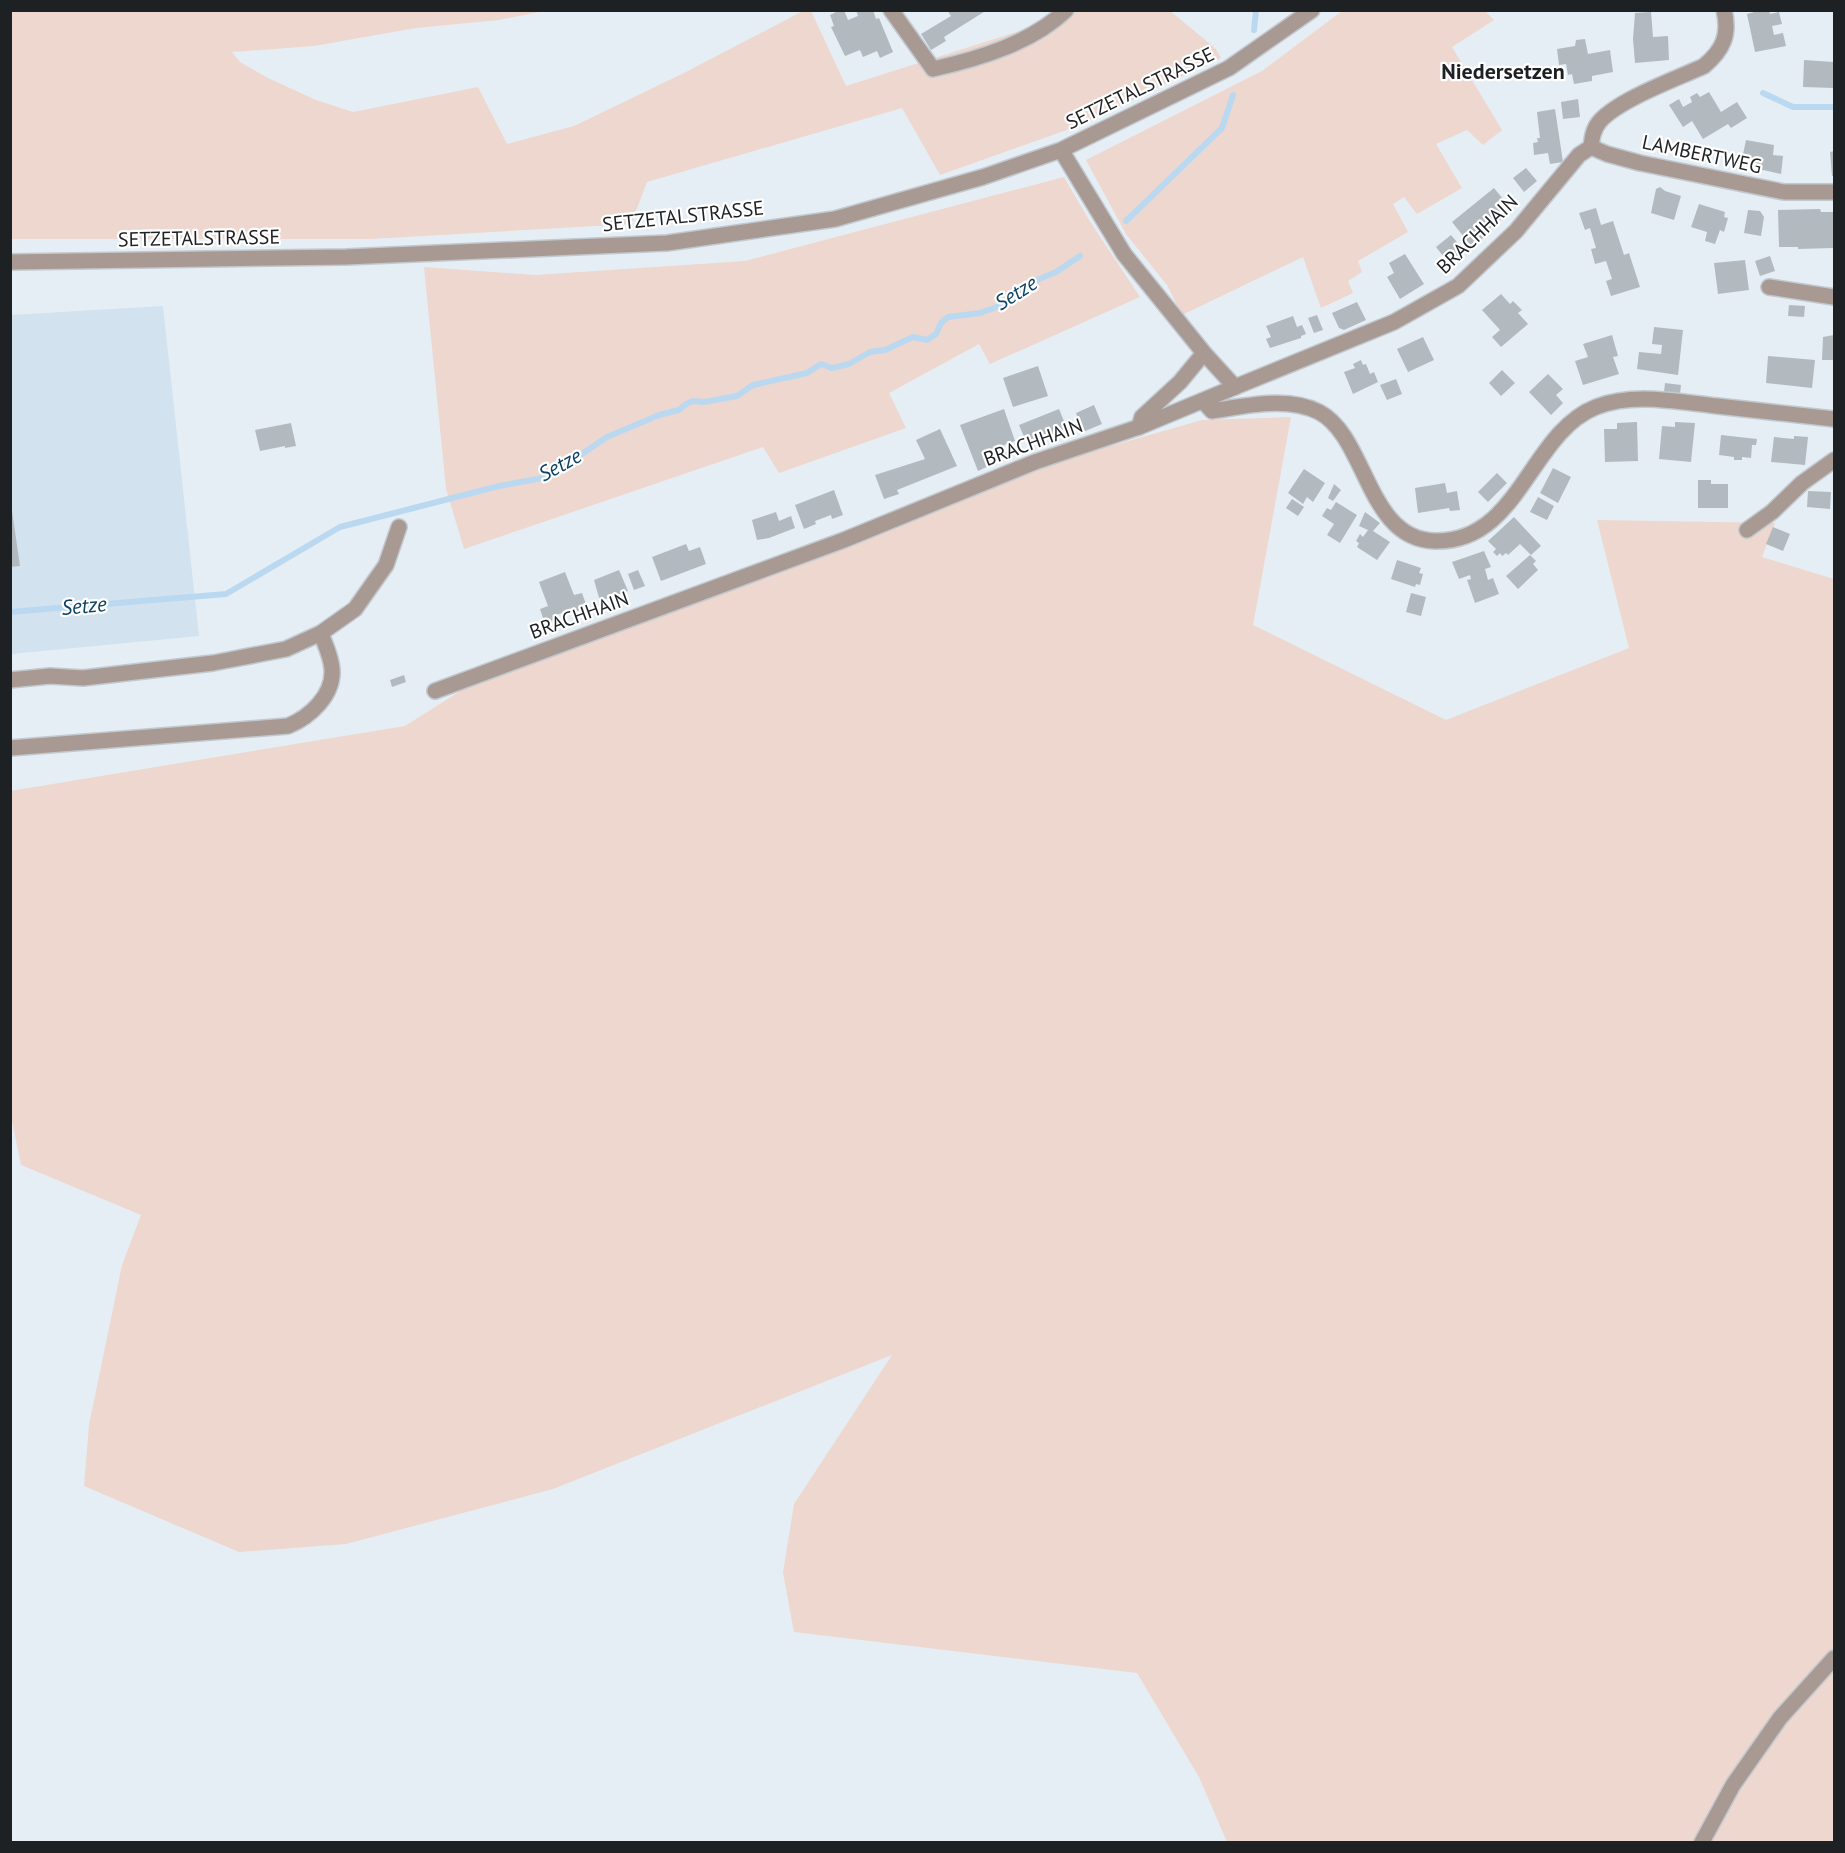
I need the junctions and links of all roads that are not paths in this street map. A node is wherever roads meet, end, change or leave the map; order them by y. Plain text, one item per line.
1 (891, 10) edge
2 (1066, 10) edge
3 (1312, 10) edge
4 (1724, 10) edge
5 (1591, 147) junction
6 (1061, 150) junction
7 (1834, 192) edge
8 (10, 262) edge
9 (1769, 287) dead end
10 (1834, 297) edge
11 (1204, 353) junction
12 (1235, 387) junction
13 (1203, 401) junction
14 (1834, 419) edge
15 (1139, 427) junction
16 (1834, 460) edge
17 (399, 527) dead end
18 (1748, 530) dead end
19 (321, 633) junction
20 (10, 680) edge
21 (435, 691) dead end
22 (10, 748) edge
23 (1834, 1658) edge
24 (1702, 1842) edge

1 - 2 street
3 - 6 street, SETZETALSTRASSE
4 - 5 street
5 - 7 street, LAMBERTWEG
5 - 12 street, BRACHHAIN
6 - 8 street, SETZETALSTRASSE
6 - 11 street
9 - 10 street
11 - 12 street
11 - 15 street
12 - 13 street, BRACHHAIN
13 - 14 street
13 - 15 street, BRACHHAIN
15 - 21 street, BRACHHAIN
16 - 18 street
17 - 19 street
19 - 20 street
19 - 22 street
23 - 24 street

